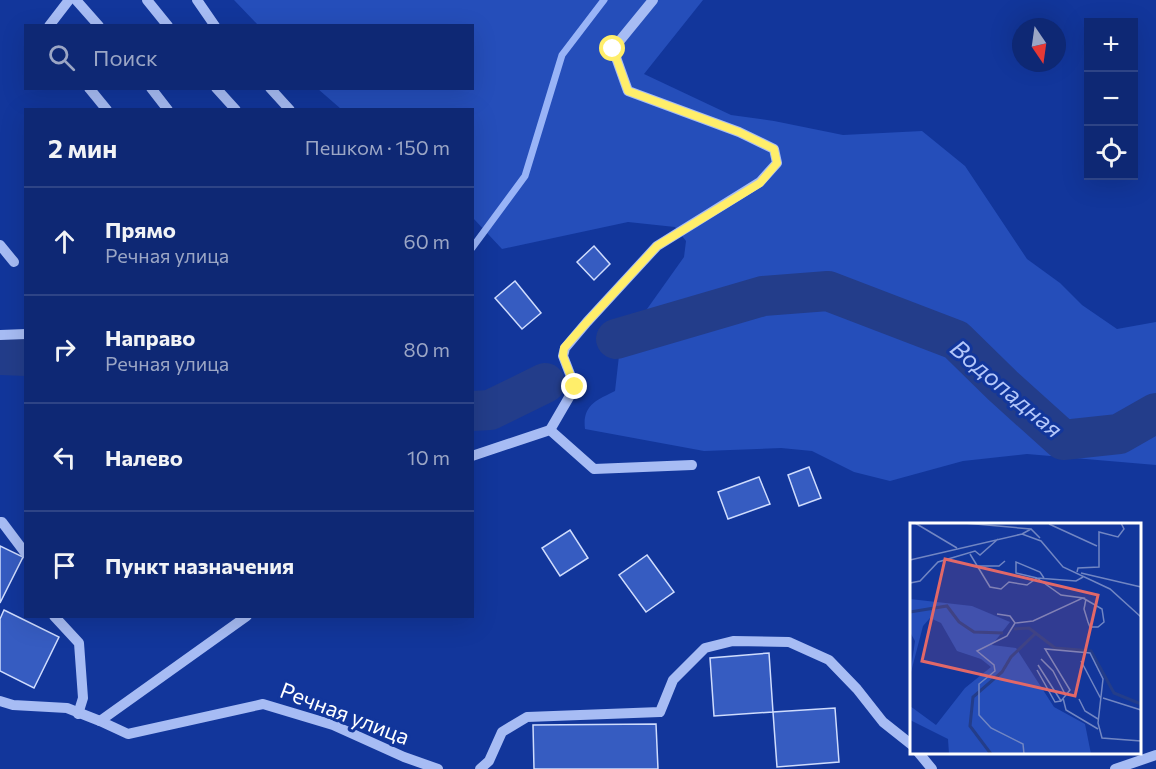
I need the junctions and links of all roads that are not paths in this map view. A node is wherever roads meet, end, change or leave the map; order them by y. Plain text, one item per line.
1 (69, 0) edge
2 (76, 0) edge
3 (147, 0) edge
4 (197, 0) edge
5 (653, 0) edge
6 (51, 24) edge
7 (97, 24) edge
8 (166, 24) edge
9 (215, 24) edge
10 (91, 90) edge
11 (153, 90) edge
12 (218, 90) edge
13 (272, 90) edge
14 (104, 108) edge
15 (166, 108) edge
16 (235, 108) edge
17 (288, 108) edge
18 (0, 245) edge
19 (14, 262) dead end
20 (0, 334) edge
21 (24, 334) edge
22 (550, 430) junction
23 (474, 455) edge
24 (692, 465) dead end
25 (0, 522) edge
26 (24, 551) edge
27 (56, 618) edge
28 (244, 618) edge
29 (0, 701) edge
30 (78, 714) junction
31 (100, 721) junction
32 (910, 743) edge
33 (919, 754) edge
34 (1156, 755) edge
35 (438, 769) edge
36 (480, 769) edge
37 (932, 769) edge
38 (1115, 769) edge

1 - 6 street
2 - 7 street
3 - 8 street
4 - 9 street
5 - 22 street
10 - 14 street
11 - 15 street
12 - 16 street
13 - 17 street
18 - 19 street
20 - 21 street
22 - 23 street
22 - 24 street
25 - 26 street
27 - 30 street
28 - 31 street
29 - 30 street, Речная улица
30 - 31 street, Речная улица
31 - 35 street, Речная улица
32 - 36 street
33 - 37 street
34 - 38 street

